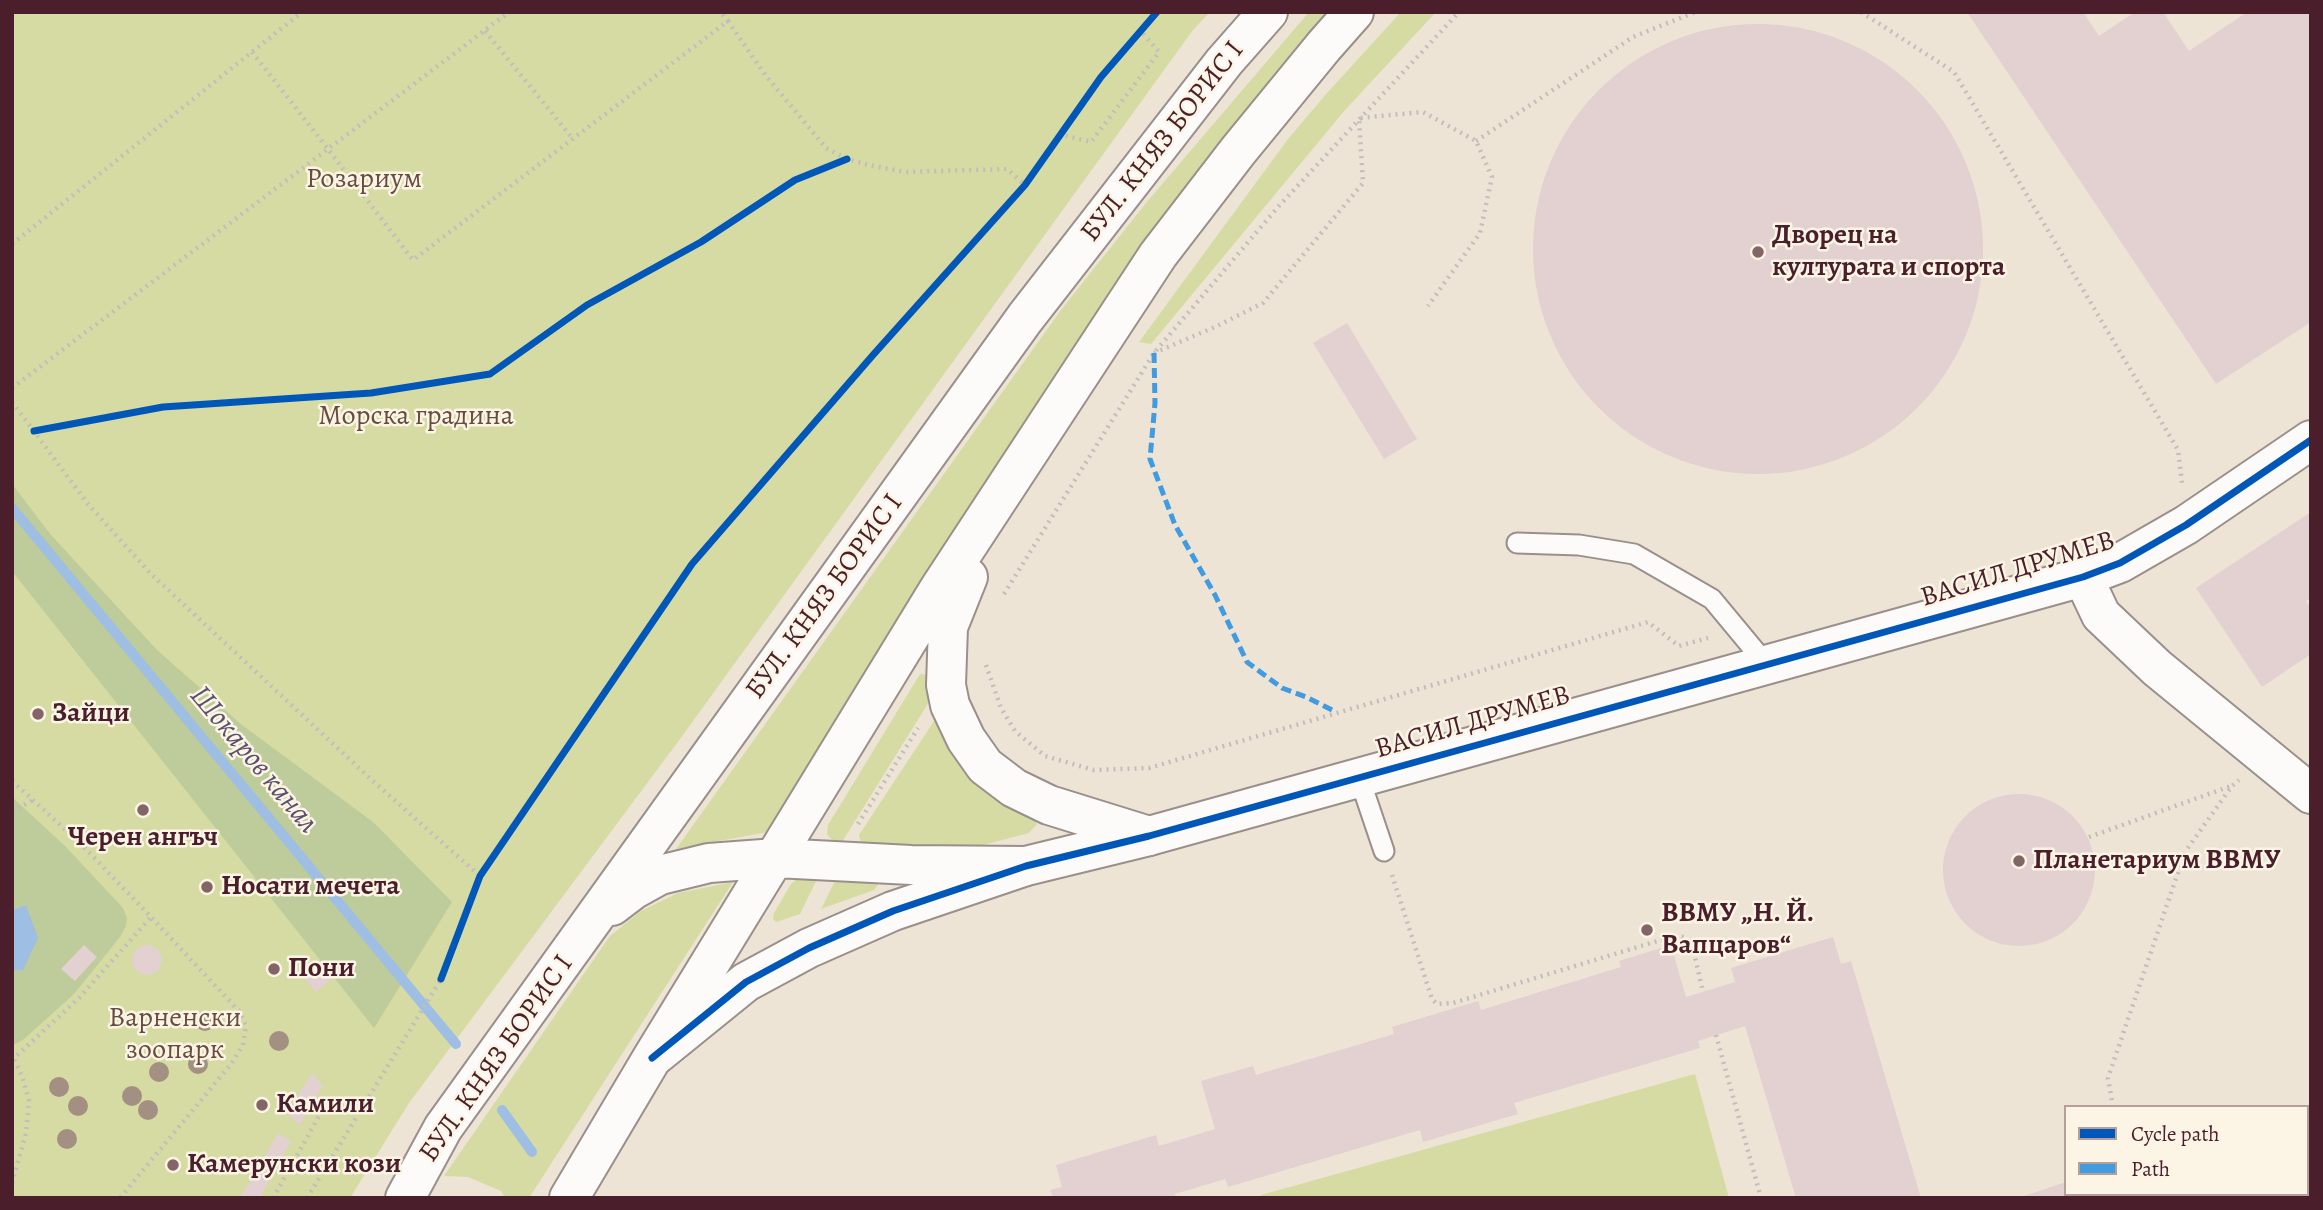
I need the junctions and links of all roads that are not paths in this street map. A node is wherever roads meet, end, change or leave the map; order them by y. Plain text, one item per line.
1 (1268, 12) edge
2 (1354, 12) edge
3 (2311, 440) edge
4 (1004, 488) junction
5 (1517, 543) dead end
6 (2082, 577) junction
7 (1766, 664) junction
8 (1359, 777) junction
9 (2311, 794) edge
10 (1149, 836) junction
11 (1384, 850) road end
12 (776, 858) junction
13 (1026, 866) junction
14 (593, 919) junction
15 (652, 1058) junction
16 (405, 1198) edge
17 (569, 1198) edge

1 - 14 main road, БУЛ. КНЯЗ БОРИС I
2 - 4 main road
3 - 6 main road, ВАСИЛ ДРУМЕВ
4 - 10 main road
4 - 12 main road
5 - 7 lane
6 - 7 main road, ВАСИЛ ДРУМЕВ
6 - 9 main road
7 - 8 main road, ВАСИЛ ДРУМЕВ
8 - 10 main road, ВАСИЛ ДРУМЕВ
8 - 11 lane
10 - 13 main road, ВАСИЛ ДРУМЕВ
12 - 13 main road
12 - 14 main road
12 - 15 main road
13 - 15 main road, ВАСИЛ ДРУМЕВ
14 - 16 main road, БУЛ. КНЯЗ БОРИС I
15 - 17 main road

